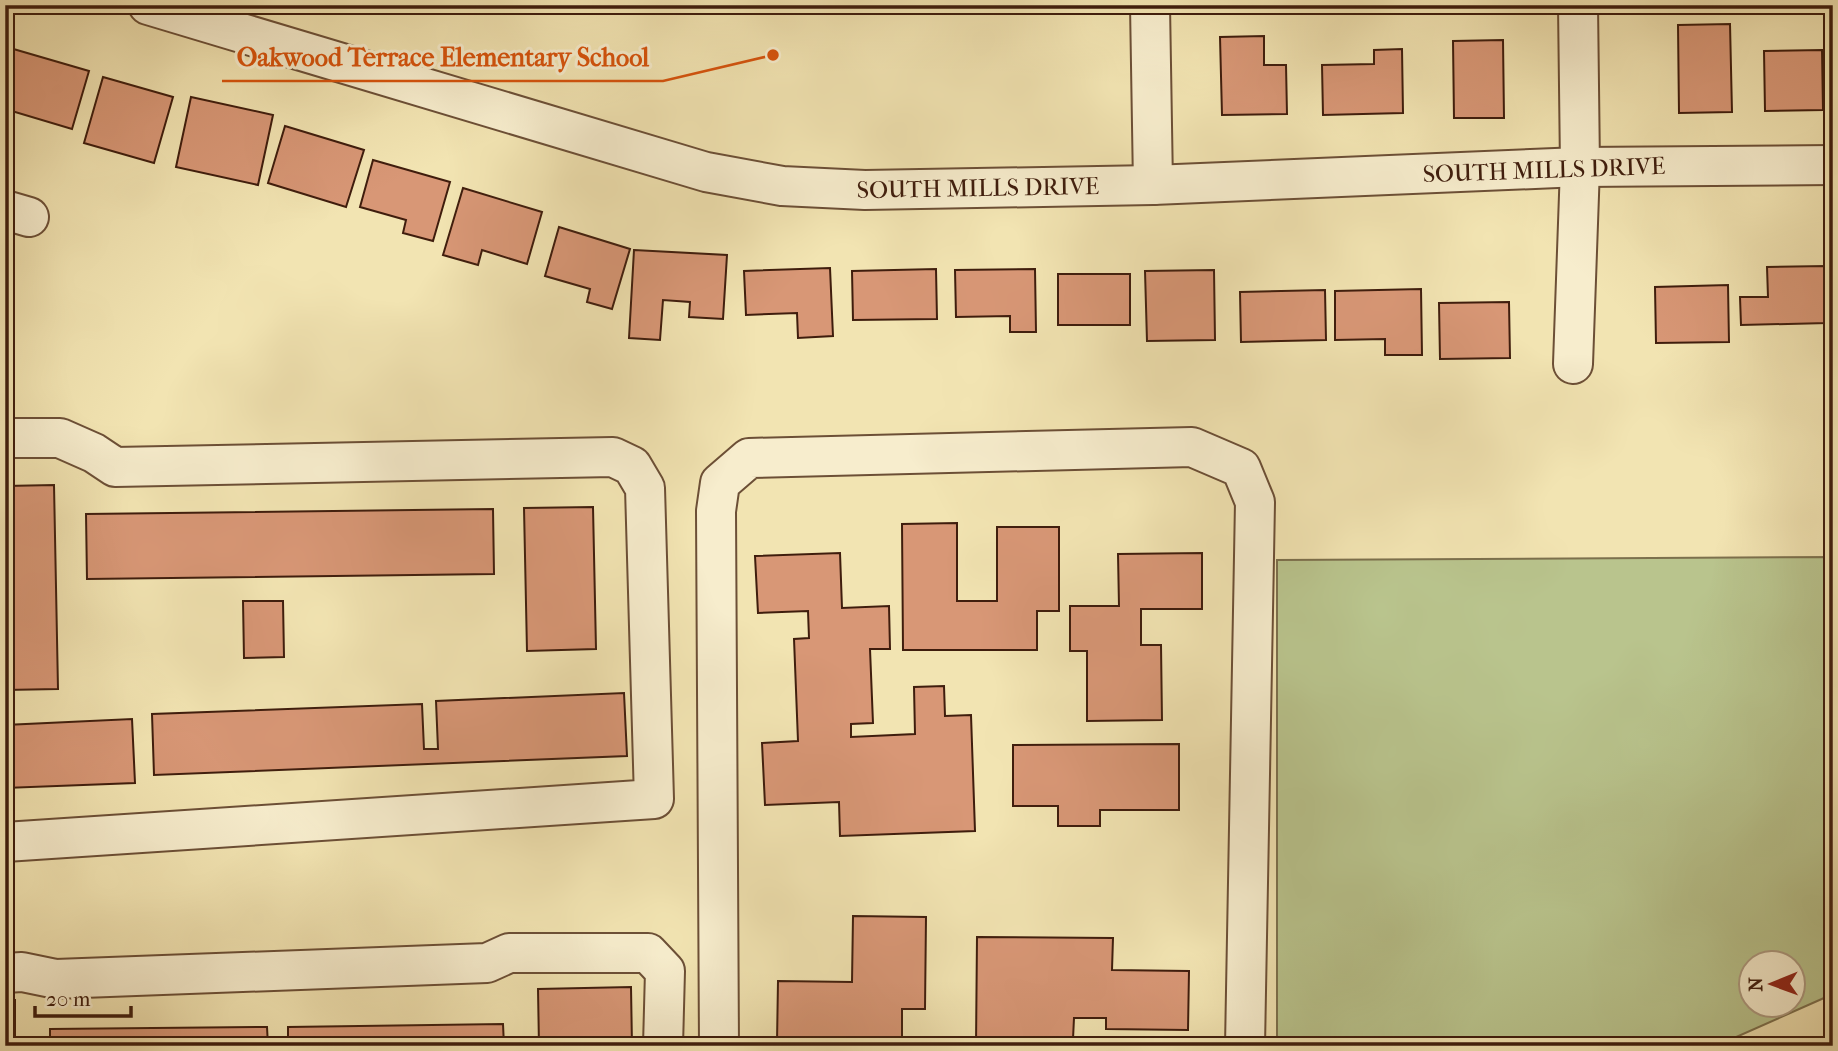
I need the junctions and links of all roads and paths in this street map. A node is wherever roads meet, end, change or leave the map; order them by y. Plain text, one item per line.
1 (148, 5) edge
2 (1150, 5) edge
3 (1578, 5) edge
4 (1833, 165) edge
5 (1580, 167) junction
6 (1153, 185) junction
7 (1573, 364) dead end
8 (5, 438) edge
9 (5, 842) edge
10 (5, 972) edge
11 (663, 1046) edge
12 (719, 1046) edge
13 (1245, 1046) edge

1 - 6 street, SOUTH MILLS DRIVE
2 - 6 street
3 - 5 street
4 - 5 street, SOUTH MILLS DRIVE
5 - 6 street, SOUTH MILLS DRIVE
5 - 7 street
8 - 9 street
10 - 11 street
12 - 13 street

